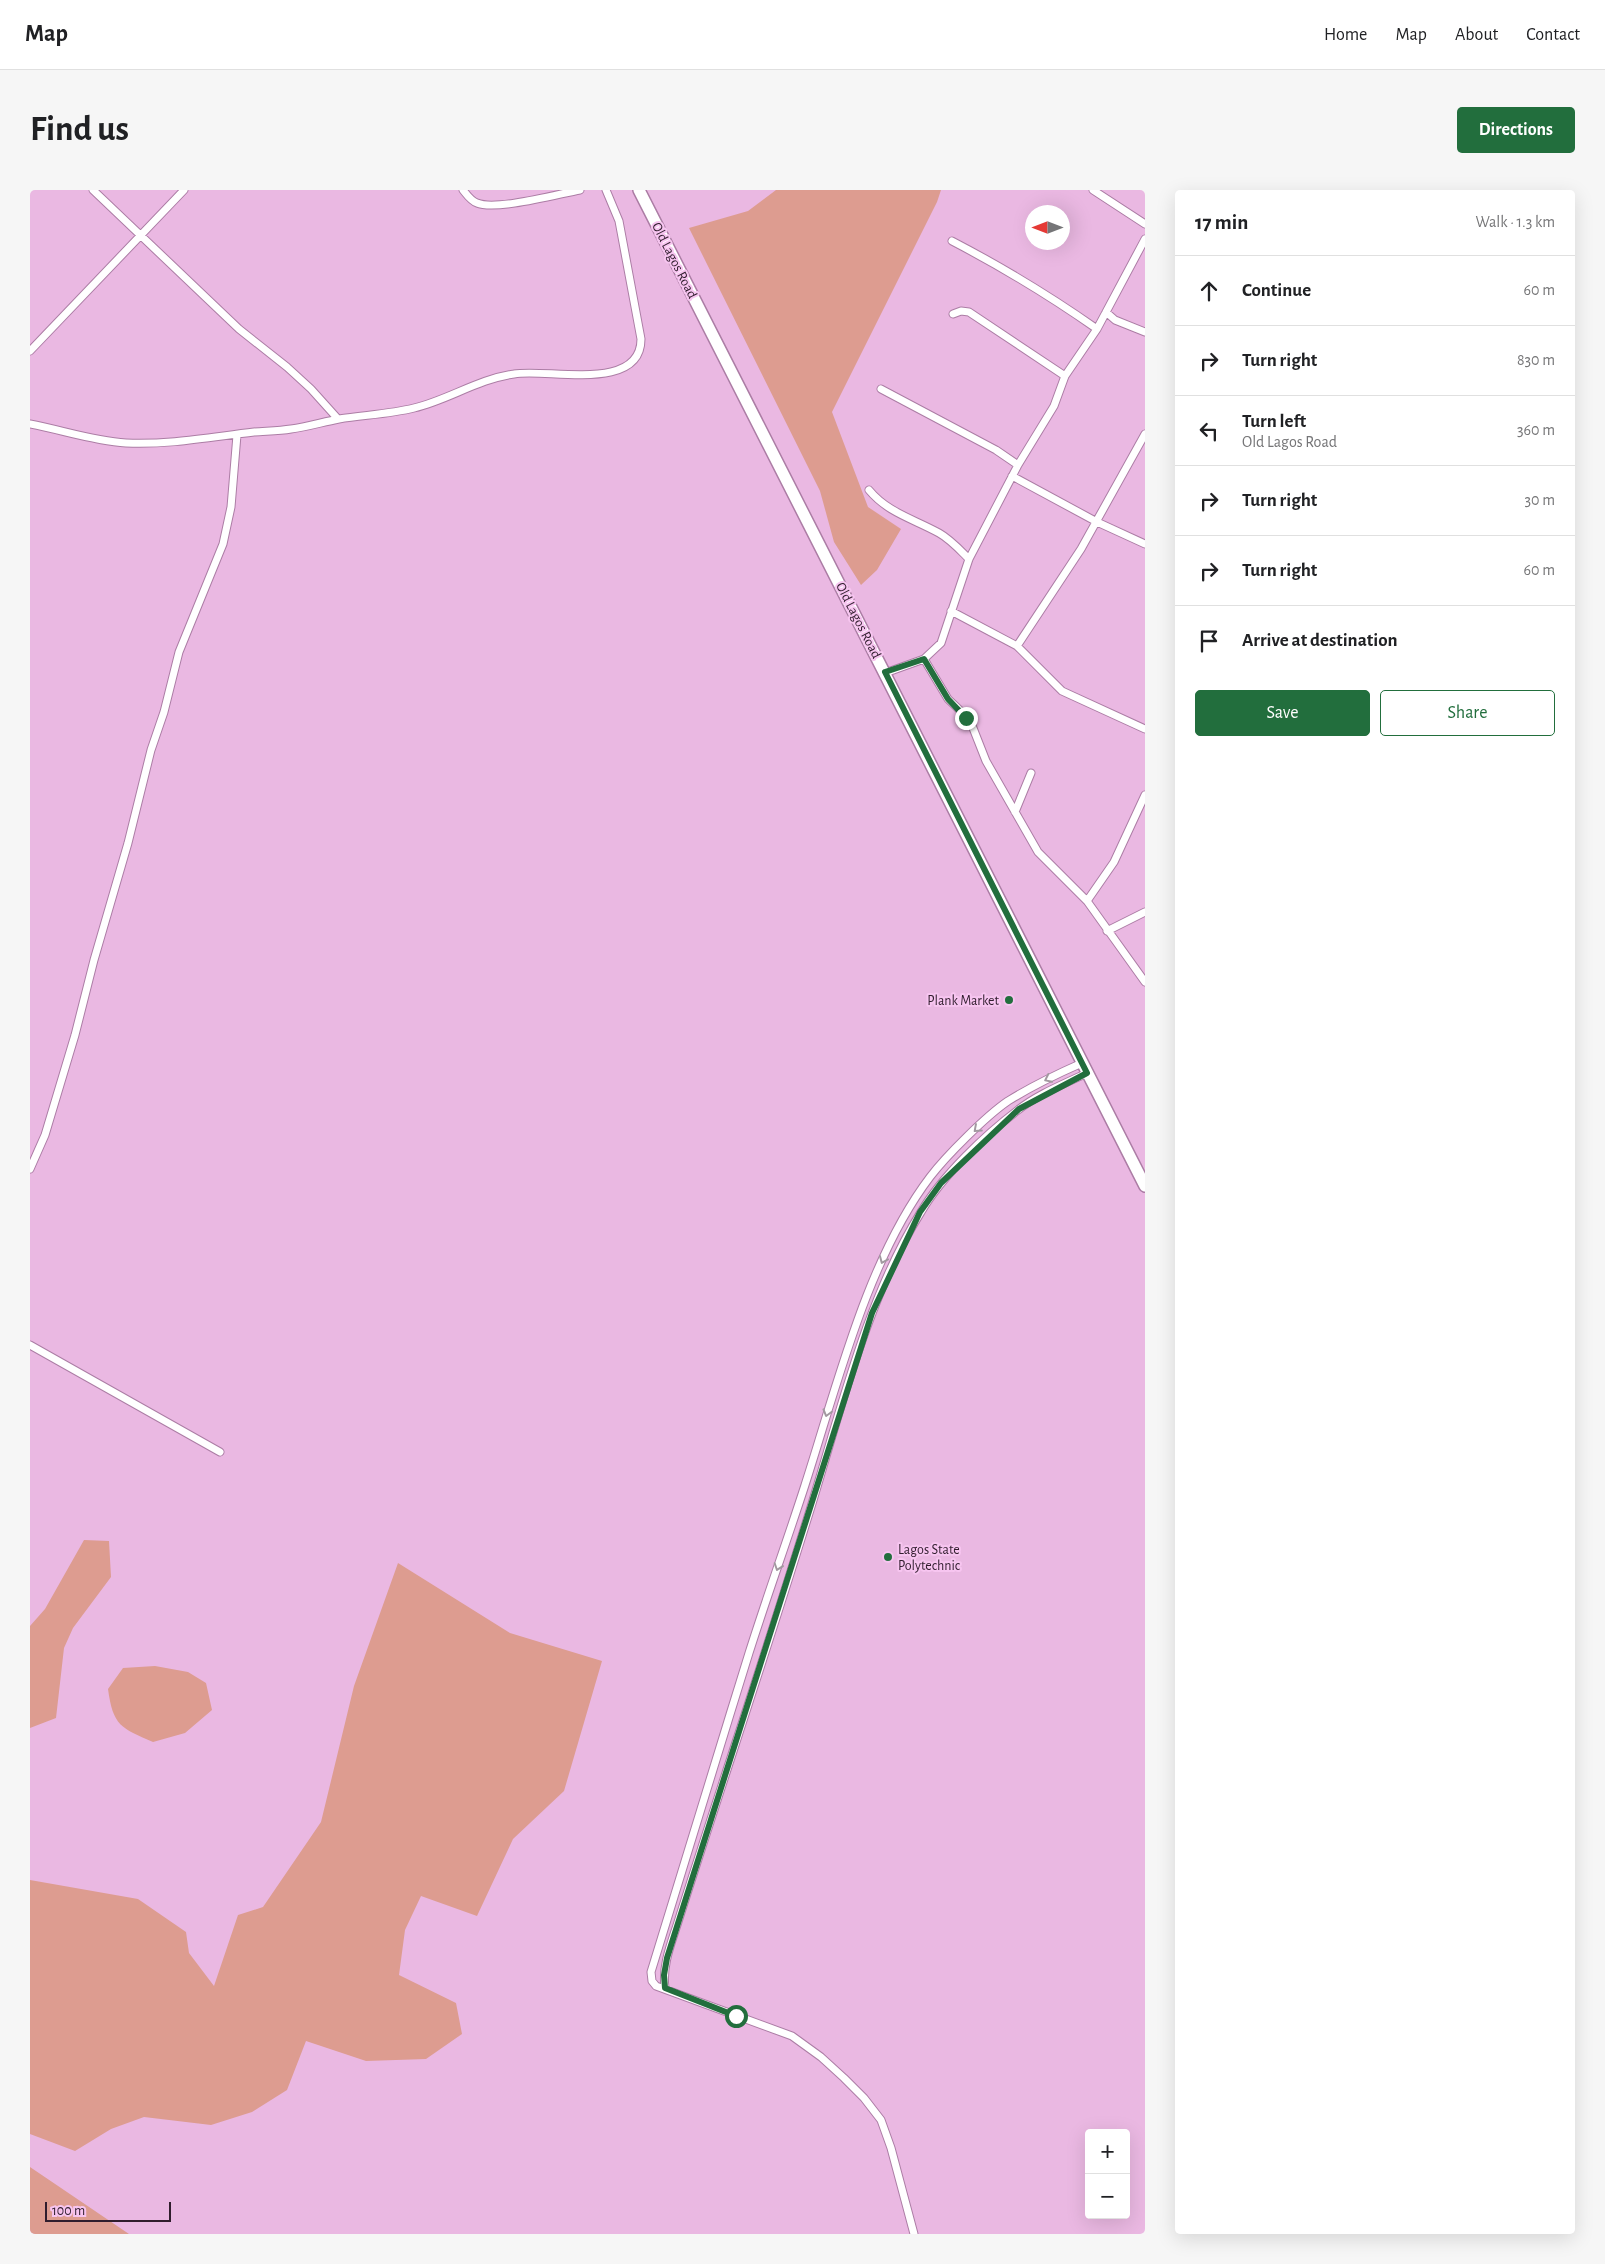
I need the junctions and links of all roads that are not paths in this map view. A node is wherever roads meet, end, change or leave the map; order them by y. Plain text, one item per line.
1 (93, 190) edge
2 (184, 190) edge
3 (463, 190) edge
4 (580, 190) edge
5 (606, 190) edge
6 (639, 190) edge
7 (1093, 190) edge
8 (1145, 224) edge
9 (142, 235) junction
10 (1145, 239) edge
11 (952, 241) dead end
12 (1106, 312) junction
13 (953, 314) dead end
14 (1097, 329) junction
15 (1145, 332) edge
16 (30, 351) edge
17 (1066, 376) junction
18 (881, 389) dead end
19 (338, 419) junction
20 (30, 424) edge
21 (1145, 434) edge
22 (237, 436) junction
23 (1018, 465) junction
24 (1012, 476) junction
25 (870, 490) dead end
26 (1097, 522) junction
27 (1145, 544) edge
28 (968, 559) junction
29 (950, 612) junction
30 (1017, 646) junction
31 (924, 659) junction
32 (885, 672) junction
33 (1145, 729) edge
34 (1031, 773) dead end
35 (1145, 795) edge
36 (1015, 812) junction
37 (1087, 902) junction
38 (1145, 912) edge
39 (1107, 931) junction
40 (1145, 982) edge
41 (1085, 1068) junction
42 (30, 1169) edge
43 (1145, 1186) edge
44 (30, 1346) edge
45 (220, 1452) dead end
46 (665, 1988) junction
47 (914, 2234) edge

1 - 9 street
2 - 9 street
3 - 4 street
5 - 19 street
6 - 32 main road, Old Lagos Road
7 - 8 street
9 - 16 street
9 - 19 street
10 - 12 street
11 - 14 street
12 - 14 street
12 - 15 street
13 - 17 street
14 - 17 street
17 - 23 street
18 - 23 street
19 - 22 street
20 - 22 street
21 - 26 street
22 - 42 street
23 - 24 street
24 - 26 street
24 - 28 street
25 - 28 street
26 - 27 street
26 - 30 street
28 - 29 street
29 - 30 street
29 - 31 street
30 - 33 street
31 - 32 street
31 - 36 street
32 - 41 main road, Old Lagos Road
34 - 36 street
35 - 37 street
36 - 37 street
37 - 39 street
38 - 39 street
39 - 40 street
41 - 43 main road, Old Lagos Road
41 - 46 street
41 -> 46 street
44 - 45 street
46 - 47 street

